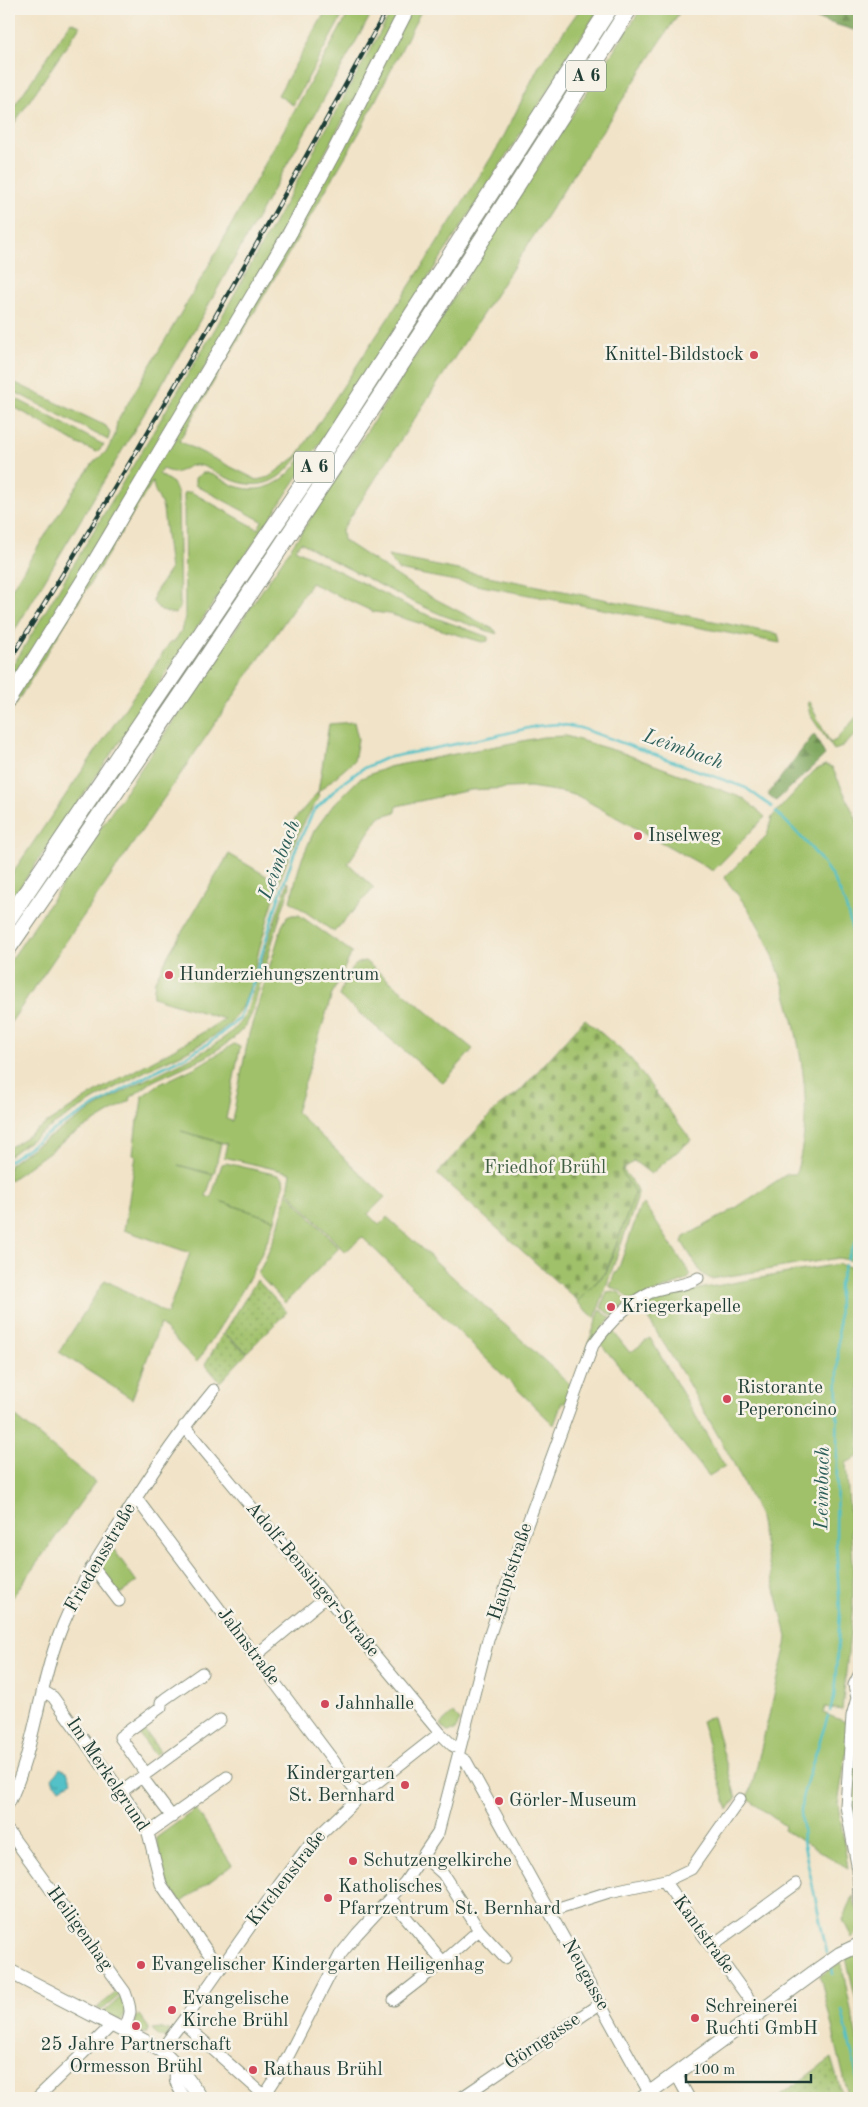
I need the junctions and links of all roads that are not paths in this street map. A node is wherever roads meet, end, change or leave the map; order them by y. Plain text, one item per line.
1 (407, 9) edge
2 (609, 9) edge
3 (629, 9) edge
4 (9, 699) edge
5 (9, 918) edge
6 (9, 947) edge
7 (698, 1278) dead end
8 (214, 1390) dead end
9 (184, 1426) junction
10 (136, 1498) junction
11 (91, 1568) junction
12 (326, 1597) junction
13 (119, 1601) dead end
14 (255, 1656) junction
15 (202, 1672) dead end
16 (859, 1675) edge
17 (43, 1691) junction
18 (858, 1699) edge
19 (220, 1720) dead end
20 (440, 1733) junction
21 (458, 1752) junction
22 (144, 1775) junction
23 (227, 1777) dead end
24 (121, 1792) junction
25 (360, 1796) junction
26 (740, 1799) dead end
27 (9, 1803) edge
28 (172, 1817) junction
29 (9, 1832) edge
30 (148, 1834) junction
31 (424, 1857) junction
32 (664, 1881) junction
33 (796, 1884) dead end
34 (390, 1898) junction
35 (859, 1902) edge
36 (549, 1911) junction
37 (480, 1930) junction
38 (859, 1934) edge
39 (859, 1945) edge
40 (710, 1946) junction
41 (505, 1958) dead end
42 (833, 1959) junction
43 (444, 1962) junction
44 (220, 1970) junction
45 (9, 1971) edge
46 (394, 2000) dead end
47 (601, 2003) junction
48 (759, 2013) junction
49 (182, 2022) junction
50 (118, 2028) junction
51 (160, 2050) junction
52 (179, 2068) junction
53 (676, 2074) junction
54 (646, 2096) edge
55 (264, 2097) edge
56 (37, 2098) edge
57 (185, 2098) edge
58 (201, 2098) edge
59 (462, 2098) edge
60 (689, 2098) edge

1 - 4 main road
2 - 5 highway, A 6
3 - 6 highway, A 6
7 - 21 street, Hauptstraße
8 - 9 street, Friedensstraße
9 - 10 street, Friedensstraße
9 - 12 street, Adolf-Bensinger-Straße
10 - 11 street, Friedensstraße
10 - 14 street, Jahnstraße
11 - 13 street
11 - 17 street, Friedensstraße
12 - 14 street
12 - 20 street, Adolf-Bensinger-Straße
14 - 25 street, Jahnstraße
15 - 22 street
16 - 18 street
17 - 24 street, Im Merkelgrund
17 - 27 street, Friedensstraße
18 - 35 street
19 - 22 street
20 - 21 street, Neugasse
20 - 25 street, Kirchenstraße
21 - 31 street, Hauptstraße
21 - 36 street, Neugasse
22 - 24 street
22 - 28 street
23 - 28 street
24 - 30 street, Im Merkelgrund
25 - 44 street, Kirchenstraße
26 - 32 street
28 - 30 street
29 - 50 street, Heiligenhag
30 - 44 street, Im Merkelgrund
31 - 34 street, Hauptstraße
31 - 37 street
32 - 36 street
32 - 40 street, Kantstraße
33 - 40 street
34 - 43 street
34 - 55 street, Hauptstraße
36 - 47 street, Neugasse
37 - 41 street
37 - 43 street
38 - 42 main road
39 - 42 main road
40 - 48 street, Kantstraße
42 - 48 main road
43 - 46 street
44 - 49 street, Kirchenstraße
45 - 50 main road
47 - 54 street, Neugasse
47 - 59 street, Görngasse
48 - 53 main road
49 - 51 street, Kirchenstraße
49 - 55 street
50 - 51 main road
50 - 56 street
51 - 52 main road
52 - 57 street
52 - 58 main road
53 - 54 main road
53 - 60 street

